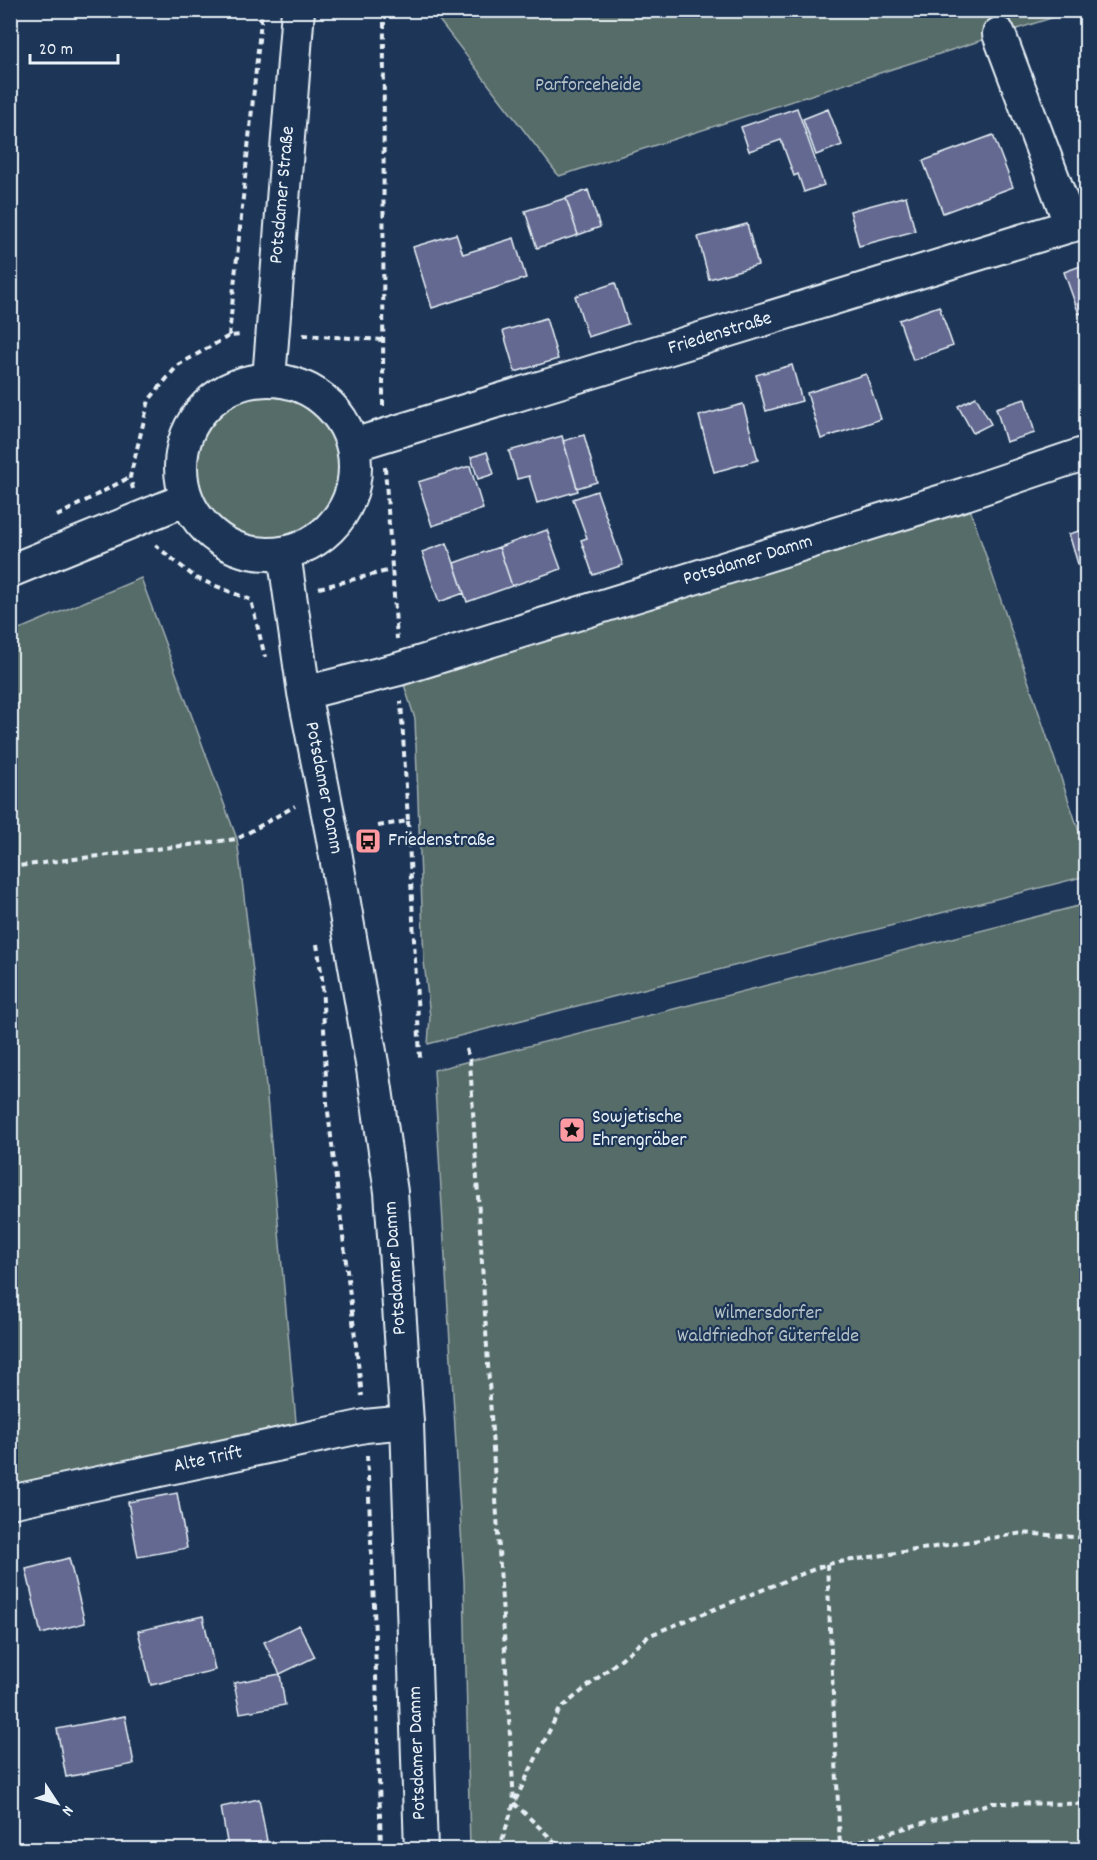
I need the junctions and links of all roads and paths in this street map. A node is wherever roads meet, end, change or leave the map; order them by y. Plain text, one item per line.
1 (262, 10) edge
2 (298, 10) edge
3 (384, 10) edge
4 (999, 34) dead end
5 (1079, 224) edge
6 (272, 335) junction
7 (229, 336) junction
8 (383, 340) junction
9 (269, 380) junction
10 (368, 441) junction
11 (1086, 453) edge
12 (130, 477) junction
13 (187, 499) junction
14 (139, 517) junction
15 (51, 519) dead end
16 (284, 553) junction
17 (10, 571) edge
18 (267, 663) dead end
19 (399, 669) junction
20 (304, 693) junction
21 (300, 816) dead end
22 (408, 821) junction
23 (378, 826) dead end
24 (10, 867) edge
25 (317, 943) dead end
26 (466, 1048) dead end
27 (420, 1058) dead end
28 (407, 1422) junction
29 (365, 1426) junction
30 (10, 1502) edge
31 (1086, 1538) edge
32 (826, 1564) junction
33 (514, 1803) junction
34 (1086, 1804) edge
35 (839, 1849) edge
36 (381, 1850) edge
37 (421, 1850) edge
38 (499, 1850) edge
39 (563, 1850) edge

1 - 7 path
2 - 6 street, Potsdamer Straße
3 - 8 path
4 - 5 street
5 - 10 street, Friedenstraße
6 - 7 path
6 - 8 path
6 - 9 street, Potsdamer Straße
7 - 12 path
8 - 10 path
9 - 10 street
9 - 13 street
10 - 16 street
10 - 19 path
11 - 19 street, Potsdamer Damm
12 - 14 path
12 - 15 path
13 - 14 street
13 - 16 street
14 - 17 street
14 - 18 path
16 - 20 street, Potsdamer Damm
19 - 20 street, Potsdamer Damm
19 - 22 path
20 - 28 street, Potsdamer Damm
21 - 24 path
22 - 23 path
22 - 27 path
25 - 29 path
26 - 33 path
28 - 29 street, Alte Trift
28 - 37 street, Potsdamer Damm
29 - 30 street, Alte Trift
29 - 36 path
31 - 32 path
32 - 33 path
32 - 35 path
33 - 38 path
33 - 39 path
34 - 35 path

